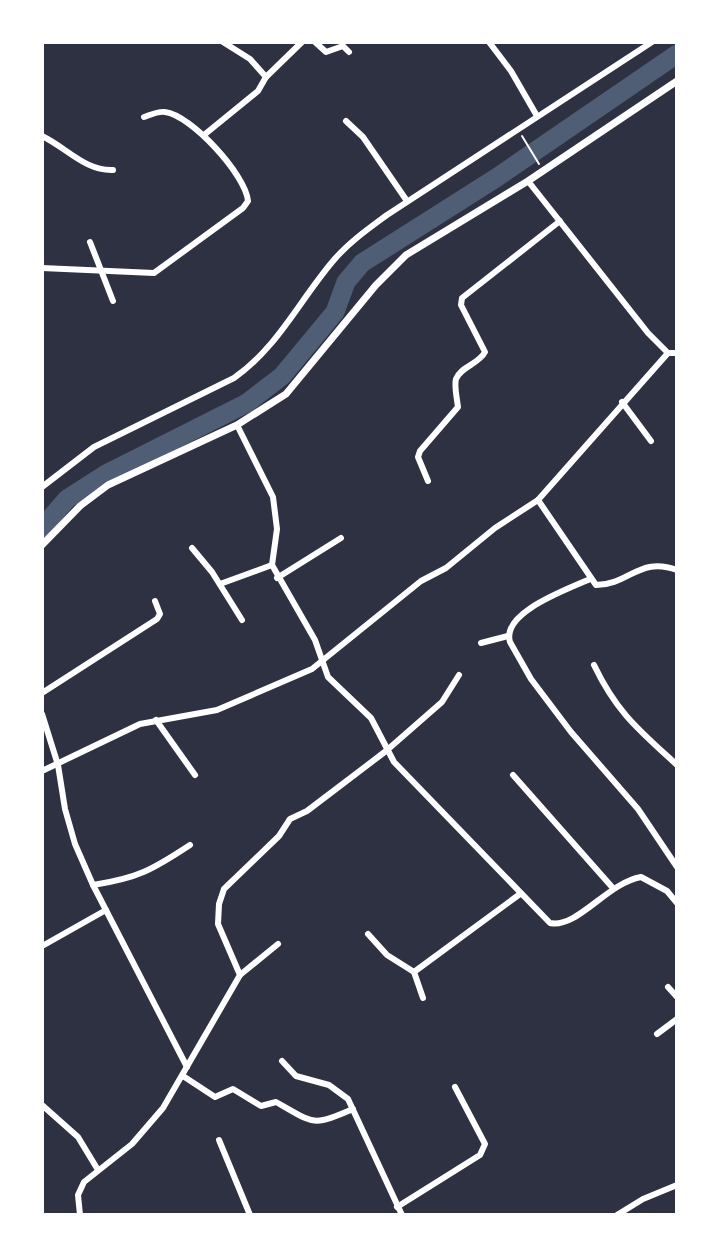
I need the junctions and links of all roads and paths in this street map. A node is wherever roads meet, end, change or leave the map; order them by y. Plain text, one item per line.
1 (223, 42) edge
2 (302, 42) edge
3 (315, 42) edge
4 (489, 42) edge
5 (652, 42) edge
6 (349, 52) dead end
7 (266, 77) junction
8 (677, 81) edge
9 (537, 116) junction
10 (144, 117) dead end
11 (346, 121) dead end
12 (517, 129) junction
13 (204, 135) junction
14 (42, 136) edge
15 (113, 170) dead end
16 (543, 171) junction
17 (528, 181) junction
18 (407, 201) junction
19 (560, 221) junction
20 (90, 242) dead end
21 (42, 268) edge
22 (104, 271) junction
23 (113, 301) dead end
24 (668, 353) junction
25 (677, 353) edge
26 (622, 402) junction
27 (237, 425) junction
28 (651, 441) dead end
29 (428, 481) dead end
30 (42, 487) edge
31 (538, 500) junction
32 (341, 538) dead end
33 (42, 545) edge
34 (192, 548) dead end
35 (272, 565) junction
36 (677, 570) edge
37 (277, 578) junction
38 (590, 579) junction
39 (220, 584) junction
40 (155, 601) dead end
41 (242, 620) dead end
42 (508, 636) junction
43 (481, 643) dead end
44 (321, 662) junction
45 (594, 665) dead end
46 (459, 675) dead end
47 (42, 693) edge
48 (42, 715) edge
49 (156, 720) junction
50 (386, 751) junction
51 (58, 765) junction
52 (677, 765) edge
53 (42, 771) edge
54 (195, 775) dead end
55 (513, 775) dead end
56 (190, 845) dead end
57 (677, 867) edge
58 (93, 886) junction
59 (612, 887) junction
60 (520, 894) junction
61 (677, 903) edge
62 (106, 910) junction
63 (369, 934) dead end
64 (278, 944) dead end
65 (44, 945) dead end
66 (414, 971) junction
67 (240, 975) junction
68 (668, 987) dead end
69 (677, 997) edge
70 (423, 998) dead end
71 (677, 1019) edge
72 (657, 1034) dead end
73 (282, 1061) dead end
74 (187, 1067) junction
75 (183, 1076) junction
76 (455, 1087) dead end
77 (42, 1105) edge
78 (353, 1109) junction
79 (219, 1140) dead end
80 (98, 1170) junction
81 (677, 1185) edge
82 (397, 1207) junction
83 (80, 1215) edge
84 (250, 1215) edge
85 (402, 1215) edge
86 (617, 1215) edge

1 - 7 street
2 - 7 street
3 - 6 street
4 - 9 street
5 - 9 street
7 - 13 street
8 - 16 street
9 - 12 street
10 - 13 street
11 - 18 street
12 - 16 path
12 - 18 street
13 - 22 street
14 - 15 street
16 - 17 street
17 - 19 street
17 - 27 street
18 - 30 street
19 - 24 street
19 - 29 street
20 - 22 street
21 - 22 street
22 - 23 street
24 - 25 street
24 - 26 street
26 - 28 street
26 - 31 street
27 - 33 street
27 - 35 street
31 - 38 street
31 - 44 street
32 - 37 street
34 - 39 street
35 - 37 street
35 - 39 street
36 - 38 street
37 - 44 street
38 - 42 street
39 - 41 street
40 - 47 street
42 - 43 street
42 - 57 street
44 - 49 street
44 - 50 street
45 - 52 street
46 - 50 street
48 - 51 street
49 - 51 street
49 - 54 street
50 - 60 street
50 - 67 street
51 - 53 street
51 - 58 street
55 - 59 street
56 - 58 street
58 - 62 street
59 - 60 street
59 - 61 street
60 - 66 street
62 - 65 street
62 - 74 street
63 - 66 street
64 - 67 street
66 - 70 street
67 - 74 street
68 - 69 street
71 - 72 street
73 - 78 street
74 - 75 street
75 - 78 street
75 - 80 street
76 - 82 street
77 - 80 street
78 - 82 street
79 - 84 street
80 - 83 street
81 - 86 street
82 - 85 street

